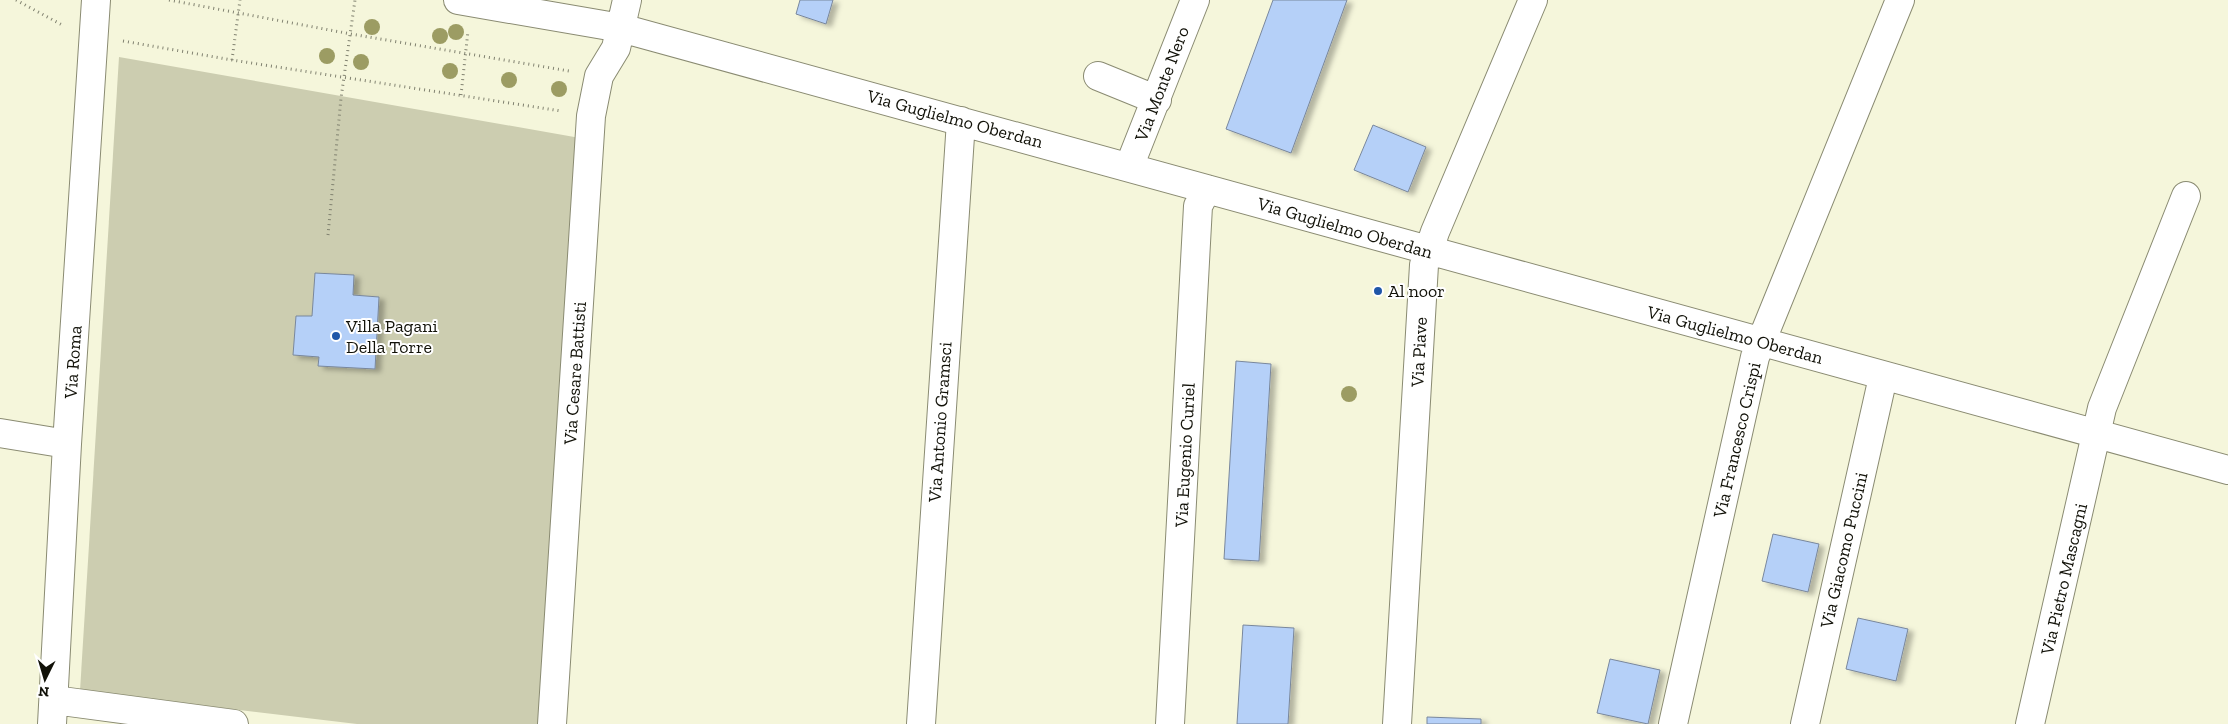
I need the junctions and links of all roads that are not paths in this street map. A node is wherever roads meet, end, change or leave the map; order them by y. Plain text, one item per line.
1 (96, 0) edge
2 (627, 0) edge
3 (1195, 0) edge
4 (1533, 0) edge
5 (1900, 0) edge
6 (465, 1) edge
7 (621, 28) junction
8 (1098, 76) dead end
9 (1157, 100) junction
10 (961, 121) junction
11 (1129, 167) junction
12 (1207, 189) junction
13 (2186, 196) dead end
14 (1428, 251) junction
15 (1761, 342) junction
16 (1884, 377) junction
17 (0, 433) edge
18 (2096, 434) junction
19 (67, 444) junction
20 (2228, 470) edge
21 (53, 712) edge
22 (234, 724) edge
23 (552, 724) edge
24 (920, 724) edge
25 (1170, 724) edge
26 (1397, 724) edge
27 (1673, 724) edge
28 (1805, 724) edge
29 (2030, 724) edge

1 - 19 street, Via Roma
2 - 7 street, Via Cesare Battisti
3 - 9 street, Via Monte Nero
4 - 14 street, Via Piave
5 - 15 street, Via Francesco Crispi
6 - 7 street, Via Guglielmo Oberdan
7 - 10 street, Via Guglielmo Oberdan
7 - 23 street, Via Cesare Battisti
8 - 9 street
9 - 11 street, Via Monte Nero
10 - 11 street, Via Guglielmo Oberdan
10 - 24 street, Via Antonio Gramsci
11 - 12 street, Via Guglielmo Oberdan
12 - 14 street, Via Guglielmo Oberdan
12 - 25 street, Via Eugenio Curiel
13 - 18 street, Via Pietro Mascagni
14 - 15 street, Via Guglielmo Oberdan
14 - 26 street, Via Piave
15 - 16 street, Via Guglielmo Oberdan
15 - 27 street, Via Francesco Crispi
16 - 18 street, Via Guglielmo Oberdan
16 - 28 street, Via Giacomo Puccini
17 - 19 street
18 - 20 street, Via Guglielmo Oberdan
18 - 29 street, Via Pietro Mascagni
19 - 21 street, Via Roma
21 - 22 street

